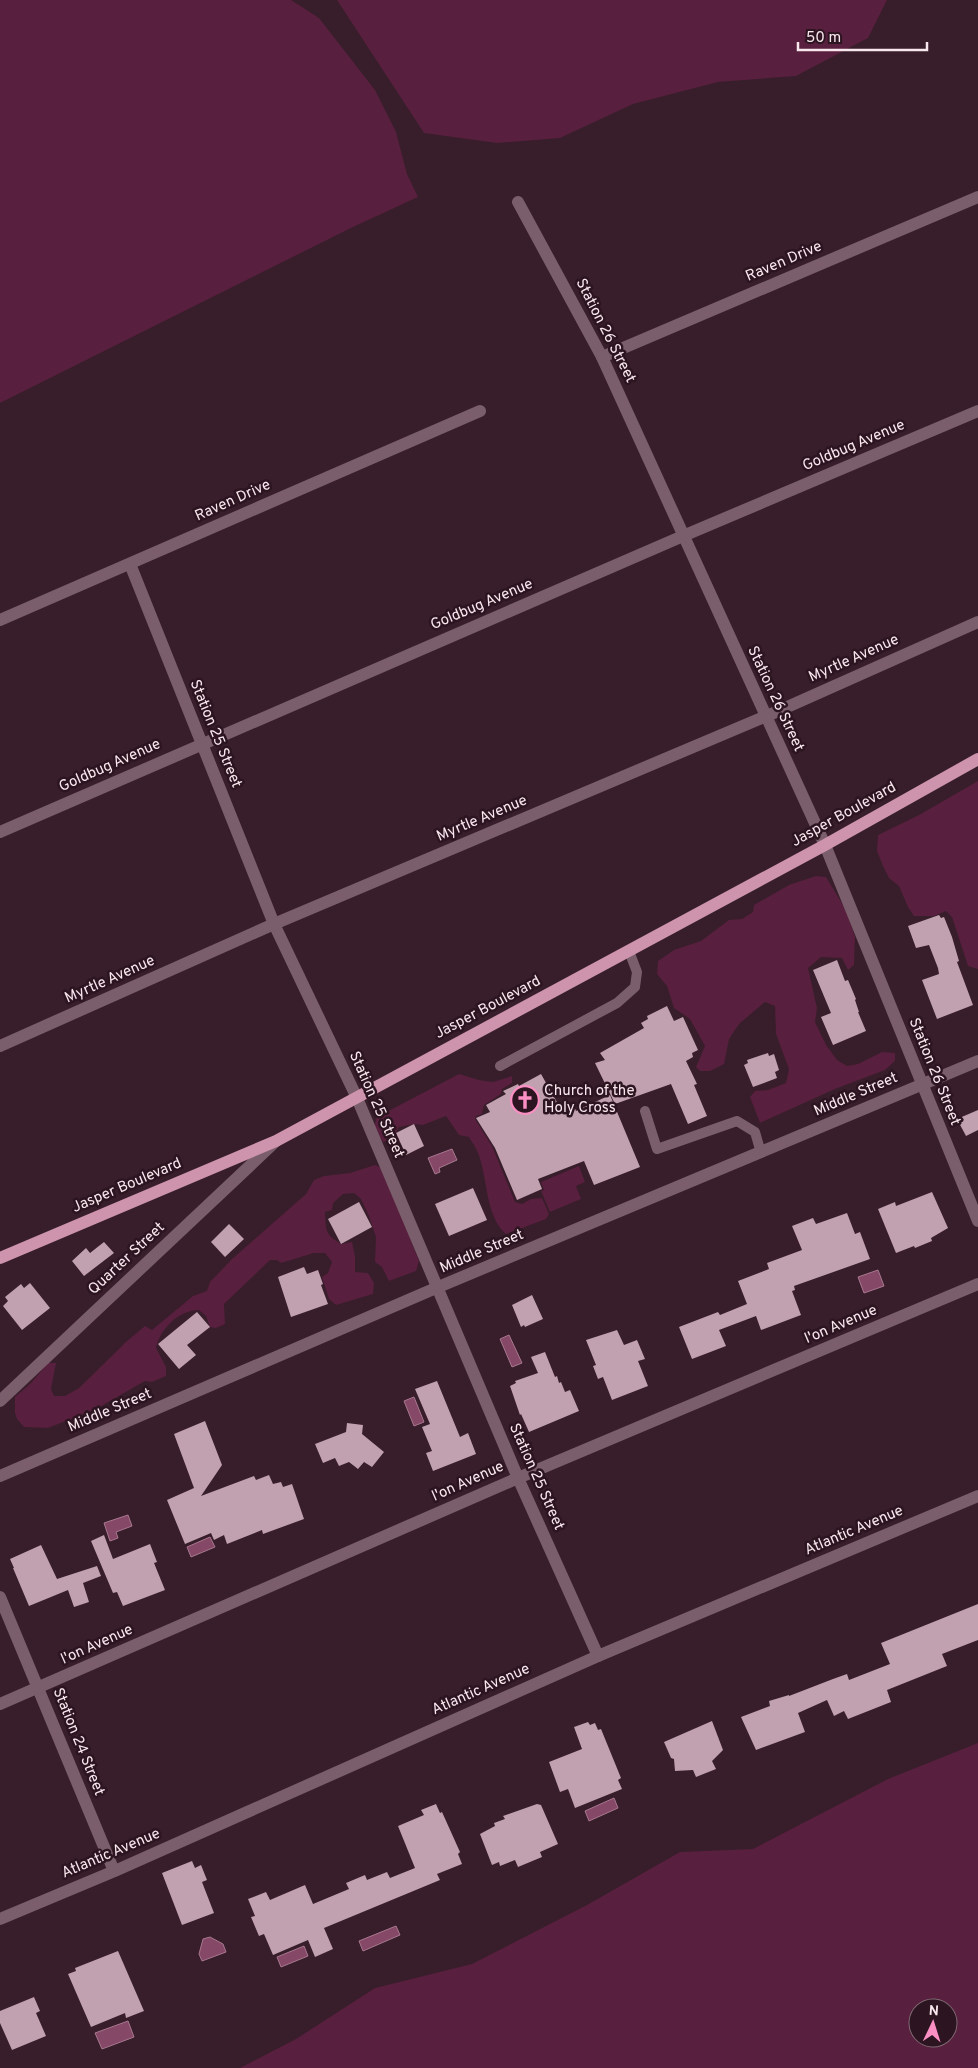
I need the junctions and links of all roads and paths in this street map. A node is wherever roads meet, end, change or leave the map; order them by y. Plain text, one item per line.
1 (978, 197) edge
2 (518, 202) dead end
3 (602, 357) junction
4 (480, 411) dead end
5 (978, 411) edge
6 (683, 536) junction
7 (130, 564) junction
8 (0, 620) edge
9 (978, 622) edge
10 (765, 716) junction
11 (202, 744) junction
12 (978, 759) edge
13 (0, 832) edge
14 (825, 845) junction
15 (274, 924) junction
16 (629, 951) junction
17 (0, 1046) edge
18 (978, 1061) edge
19 (500, 1066) dead end
20 (922, 1085) junction
21 (357, 1098) junction
22 (645, 1111) dead end
23 (276, 1141) junction
24 (761, 1153) junction
25 (978, 1221) edge
26 (0, 1258) edge
27 (978, 1284) edge
28 (436, 1288) junction
29 (0, 1401) edge
30 (0, 1476) edge
31 (518, 1478) junction
32 (978, 1496) edge
33 (0, 1597) edge
34 (598, 1656) junction
35 (38, 1688) junction
36 (0, 1704) edge
37 (114, 1871) junction
38 (0, 1919) edge

1 - 3 street, Raven Drive
2 - 3 street, Station 26 Street
3 - 6 street, Station 26 Street
4 - 7 street, Raven Drive
5 - 6 street, Goldbug Avenue
6 - 10 street, Station 26 Street
6 - 11 street, Goldbug Avenue
7 - 8 street, Raven Drive
7 - 11 street, Station 25 Street
9 - 10 street, Myrtle Avenue
10 - 14 street, Station 26 Street
10 - 15 street, Myrtle Avenue
11 - 13 street, Goldbug Avenue
11 - 15 street, Station 25 Street
12 - 14 main road, Jasper Boulevard
14 - 16 main road, Jasper Boulevard
14 - 20 street, Station 26 Street
15 - 17 street, Myrtle Avenue
15 - 21 street, Station 25 Street
16 - 19 lane
16 - 21 main road, Jasper Boulevard
18 - 20 street, Middle Street
20 - 24 street, Middle Street
20 - 25 street, Station 26 Street
21 - 23 main road, Jasper Boulevard
21 - 28 street, Station 25 Street
22 - 24 lane
23 - 26 main road, Jasper Boulevard
23 - 29 street, Quarter Street
24 - 28 street, Middle Street
27 - 31 street, I'on Avenue
28 - 30 street, Middle Street
28 - 31 street, Station 25 Street
31 - 34 street, Station 25 Street
31 - 35 street, I'on Avenue
32 - 34 street, Atlantic Avenue
33 - 35 street, Station 24 Street
34 - 37 street, Atlantic Avenue
35 - 36 street, I'on Avenue
35 - 37 street, Station 24 Street
37 - 38 street, Atlantic Avenue

